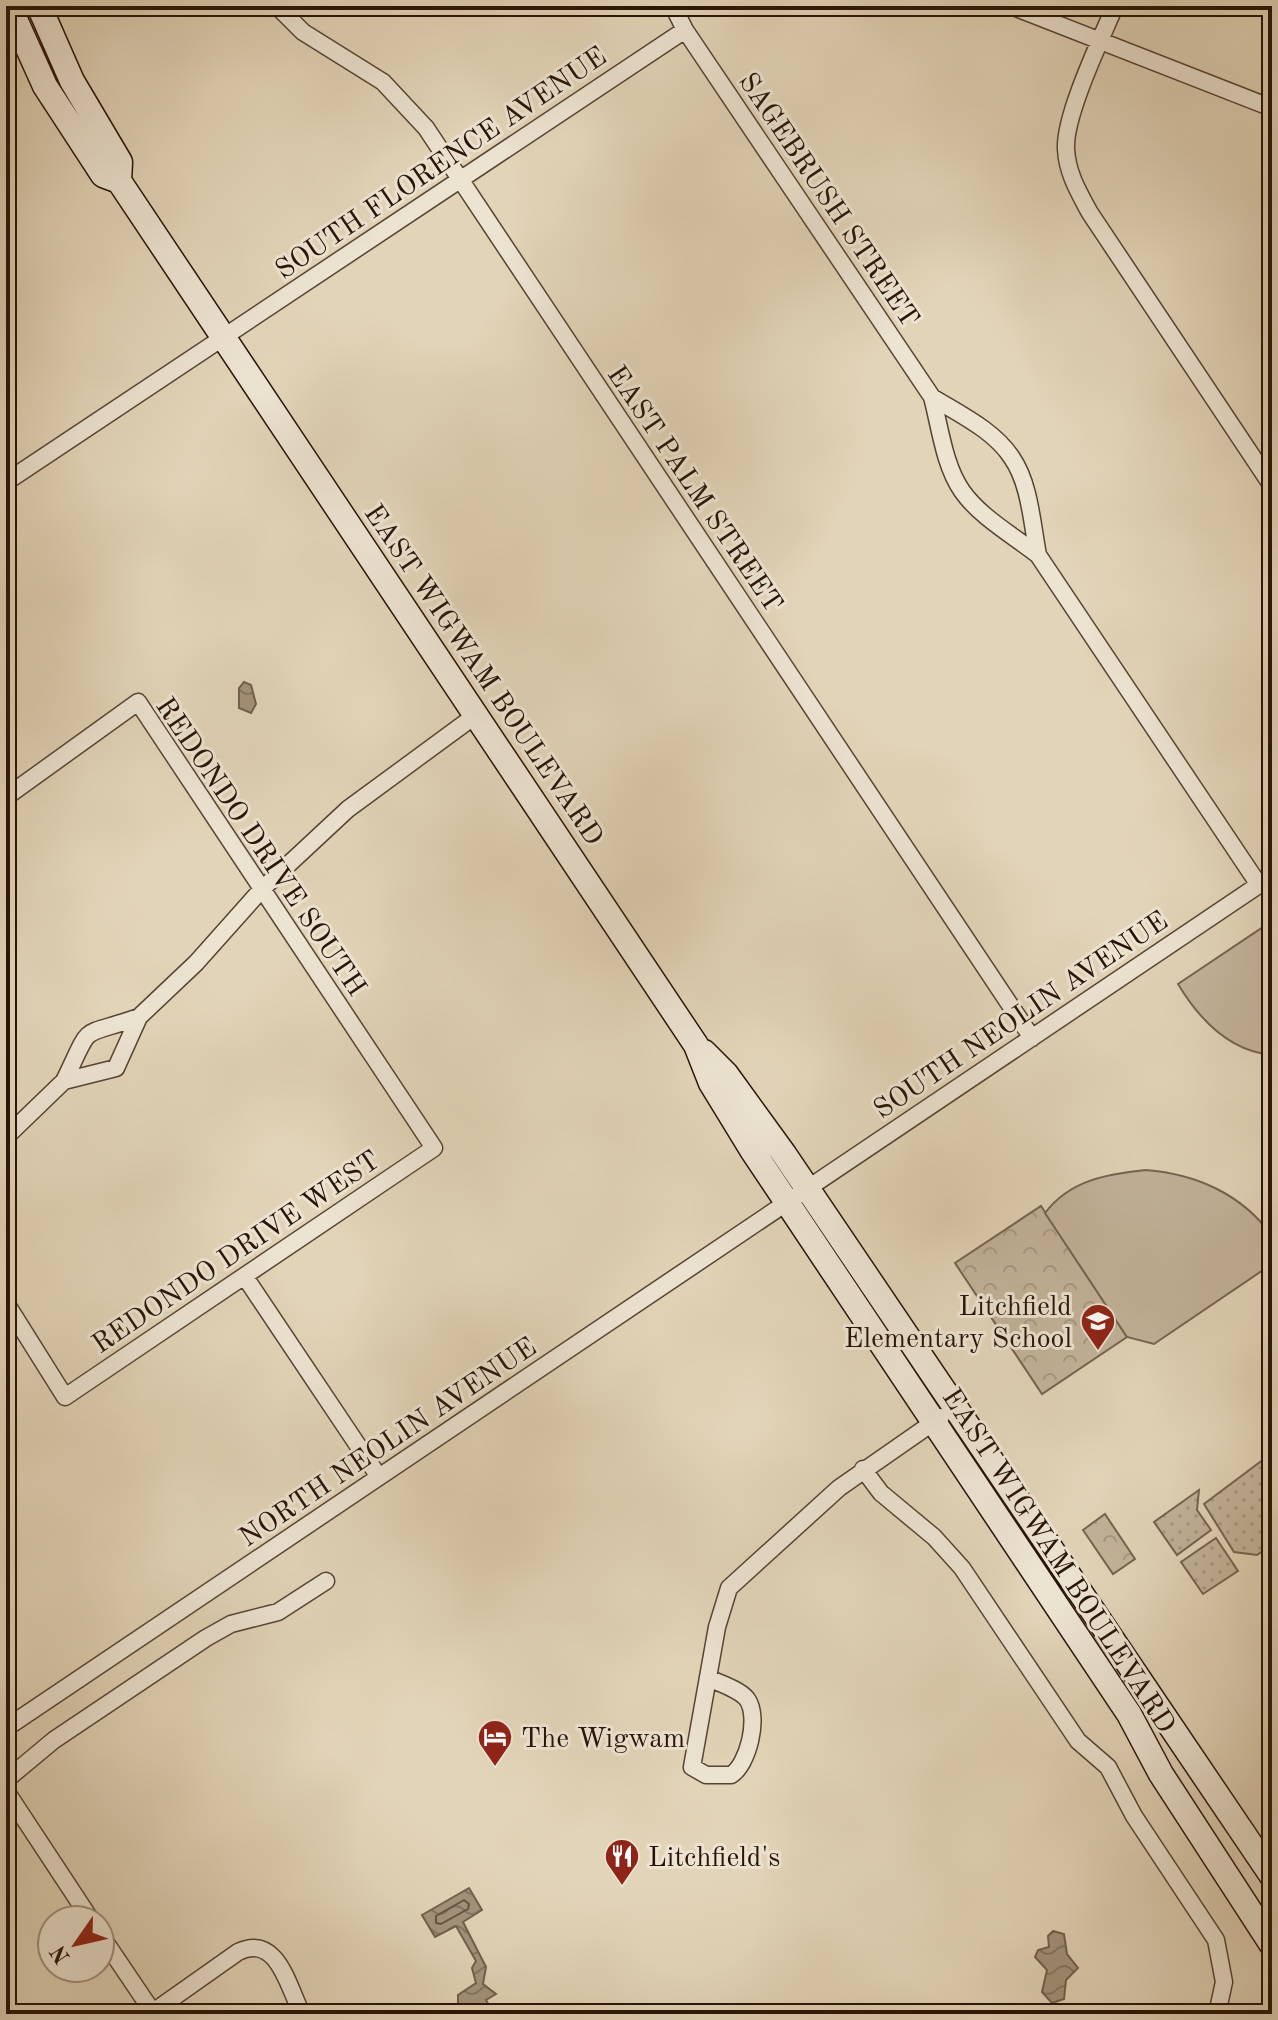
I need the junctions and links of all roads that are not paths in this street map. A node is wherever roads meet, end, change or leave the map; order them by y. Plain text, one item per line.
1 (9, 6) edge
2 (39, 6) edge
3 (277, 6) edge
4 (673, 6) edge
5 (1011, 6) edge
6 (1115, 6) edge
7 (685, 30) junction
8 (1100, 43) junction
9 (1272, 108) edge
10 (119, 181) junction
11 (460, 181) junction
12 (223, 337) junction
13 (932, 397) junction
14 (6, 482) edge
15 (1272, 486) edge
16 (1038, 555) junction
17 (476, 715) junction
18 (6, 797) edge
19 (1265, 880) edge
20 (261, 890) junction
21 (139, 1017) junction
22 (1032, 1038) junction
23 (64, 1081) junction
24 (6, 1137) edge
25 (434, 1148) joint
26 (797, 1196) junction
27 (245, 1277) junction
28 (6, 1303) edge
29 (955, 1408) junction
30 (933, 1422) junction
31 (863, 1469) junction
32 (379, 1477) junction
33 (326, 1581) dead end
34 (708, 1678) junction
35 (6, 1728) edge
36 (6, 1788) edge
37 (1272, 1876) edge
38 (81, 1904) edge
39 (1272, 1945) edge
40 (116, 1958) edge
41 (153, 2013) edge
42 (302, 2014) edge
43 (1217, 2014) edge

1 - 10 street
2 - 10 street
3 - 11 street, EAST PALM STREET
4 - 7 street, SAGEBRUSH STREET
5 - 8 street
6 - 8 street
7 - 11 street, SOUTH FLORENCE AVENUE
7 - 13 street, SAGEBRUSH STREET
8 - 9 street
8 - 15 street
10 - 12 street, EAST WIGWAM BOULEVARD
11 - 12 street, SOUTH FLORENCE AVENUE
11 - 22 street, EAST PALM STREET
12 - 14 street, SOUTH FLORENCE AVENUE
12 - 17 street, EAST WIGWAM BOULEVARD
13 - 16 street, SAGEBRUSH STREET
13 - 16 street, SAGEBRUSH STREET
16 - 19 street, SAGEBRUSH STREET
17 - 20 street
17 - 26 street, EAST WIGWAM BOULEVARD
18 - 20 street, REDONDO DRIVE SOUTH
19 - 22 street, SOUTH NEOLIN AVENUE
20 - 21 street
20 - 25 street, REDONDO DRIVE SOUTH
21 - 23 street
21 - 23 street
22 - 26 street, SOUTH NEOLIN AVENUE
23 - 24 street
25 - 27 street, REDONDO DRIVE WEST
26 - 29 street, EAST WIGWAM BOULEVARD
26 - 30 street, EAST WIGWAM BOULEVARD
26 - 32 street, NORTH NEOLIN AVENUE
27 - 28 street, REDONDO DRIVE WEST
27 - 32 street
29 - 30 street
29 - 37 street, EAST WIGWAM BOULEVARD
30 - 31 street
30 - 39 street, EAST WIGWAM BOULEVARD
31 - 34 street
31 - 43 street
32 - 35 street, NORTH NEOLIN AVENUE
33 - 36 street
34 - 34 street
36 - 38 street
40 - 41 street
41 - 42 street

